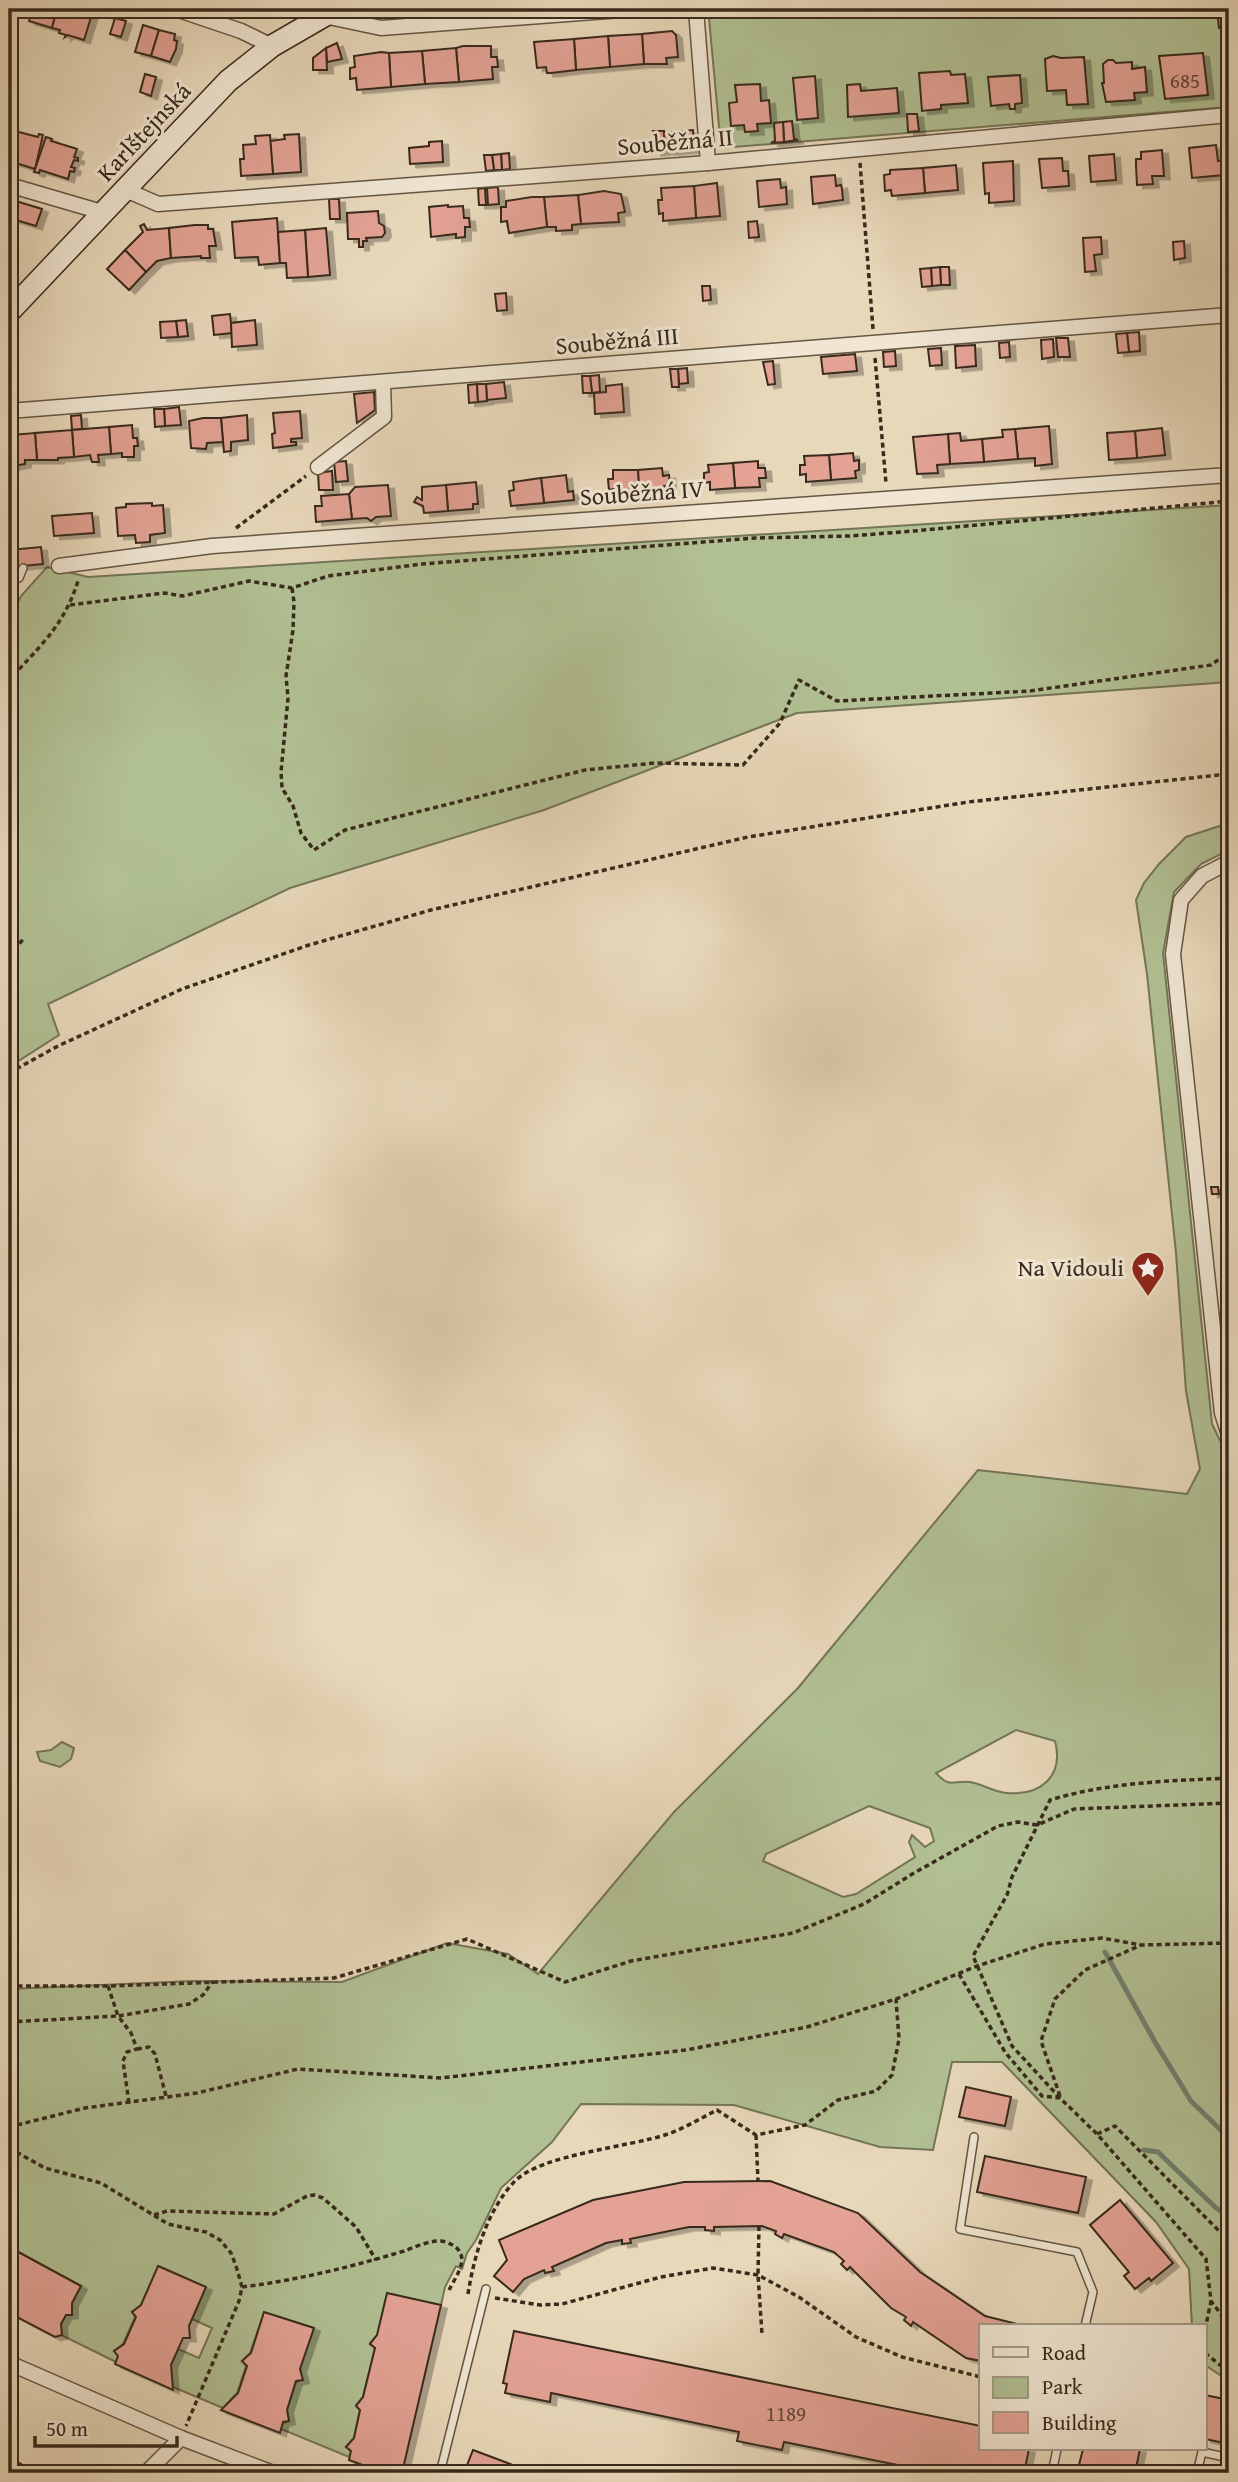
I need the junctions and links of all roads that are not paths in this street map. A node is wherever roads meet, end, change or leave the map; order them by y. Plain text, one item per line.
1 (176, 9) edge
2 (634, 9) edge
3 (696, 9) edge
4 (330, 12) edge
5 (272, 46) junction
6 (1229, 115) edge
7 (708, 163) junction
8 (9, 185) edge
9 (126, 190) junction
10 (105, 213) junction
11 (9, 312) edge
12 (1229, 315) edge
13 (383, 382) junction
14 (9, 411) edge
15 (317, 467) road end
16 (1229, 475) edge
17 (59, 566) dead end
18 (23, 568) dead end
19 (9, 581) edge
20 (1229, 862) edge
21 (1229, 1435) edge
22 (974, 2137) dead end
23 (486, 2289) dead end
24 (1085, 2324) edge
25 (9, 2362) edge
26 (181, 2438) junction
27 (1057, 2450) edge
28 (1229, 2458) edge
29 (146, 2473) edge
30 (273, 2473) edge
31 (440, 2473) edge
32 (1052, 2473) edge
33 (1197, 2473) edge

1 - 5 street
2 - 4 street
3 - 7 street
4 - 5 street, Karlštejnská
5 - 9 street, Karlštejnská
6 - 7 street, Souběžná Ⅱ
7 - 9 street, Souběžná Ⅱ
8 - 10 street
9 - 10 street, Karlštejnská
10 - 11 street, Karlštejnská
12 - 13 street, Souběžná Ⅲ
13 - 14 street, Souběžná Ⅲ
13 - 15 street
16 - 17 street, Souběžná Ⅳ
18 - 19 lane
20 - 21 street
22 - 24 lane
23 - 31 lane
25 - 26 street
26 - 29 street
26 - 30 street
27 - 32 lane
28 - 33 lane

